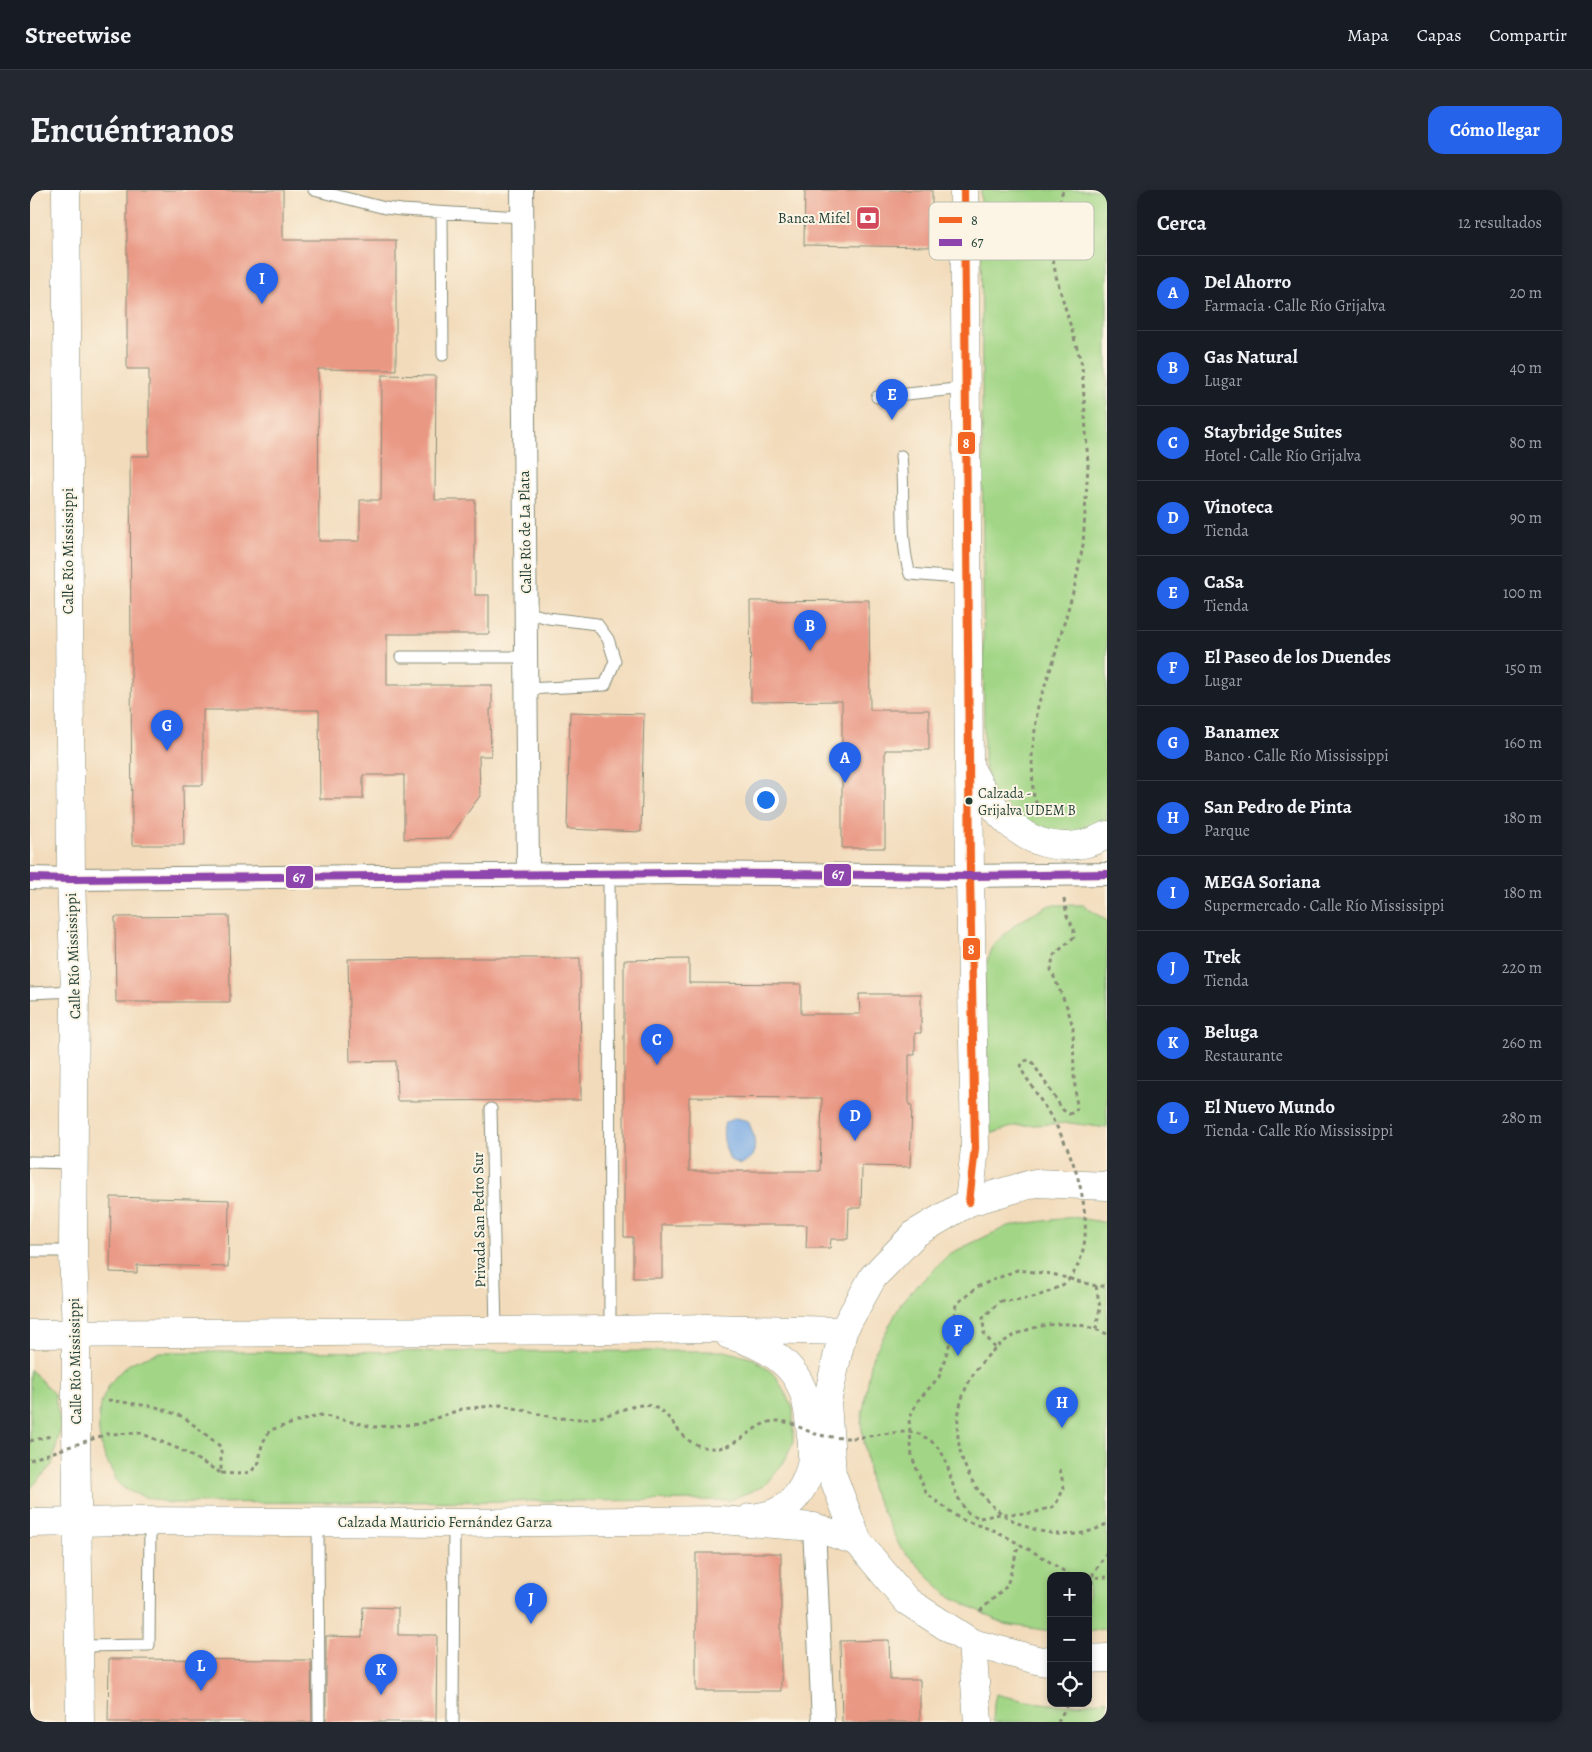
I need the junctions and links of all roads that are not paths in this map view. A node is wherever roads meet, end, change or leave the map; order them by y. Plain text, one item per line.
1 (66, 190) edge
2 (314, 190) edge
3 (522, 190) edge
4 (442, 213) junction
5 (522, 217) junction
6 (965, 260) edge
7 (443, 355) dead end
8 (966, 388) junction
9 (877, 397) dead end
10 (900, 456) dead end
11 (968, 580) junction
12 (526, 612) junction
13 (401, 657) dead end
14 (526, 658) junction
15 (527, 689) junction
16 (969, 767) junction
17 (1107, 835) edge
18 (528, 874) junction
19 (1107, 874) edge
20 (610, 875) junction
21 (970, 876) junction
22 (30, 878) edge
23 (70, 879) junction
24 (75, 991) junction
25 (30, 993) edge
26 (492, 1109) dead end
27 (30, 1162) edge
28 (74, 1163) junction
29 (1107, 1186) edge
30 (969, 1202) junction
31 (30, 1251) edge
32 (73, 1251) junction
33 (706, 1328) junction
34 (496, 1330) junction
35 (610, 1330) junction
36 (843, 1331) junction
37 (30, 1334) edge
38 (76, 1334) junction
39 (721, 1520) junction
40 (78, 1522) junction
41 (150, 1522) junction
42 (30, 1523) edge
43 (318, 1523) junction
44 (454, 1523) junction
45 (814, 1527) junction
46 (858, 1542) junction
47 (972, 1643) junction
48 (80, 1646) junction
49 (1107, 1658) edge
50 (1092, 1659) edge
51 (1047, 1660) edge
52 (80, 1722) edge
53 (319, 1722) edge
54 (453, 1722) edge
55 (822, 1722) edge
56 (978, 1722) edge

1 - 23 main road, Calle Río Mississippi
2 - 4 lane
3 - 5 street, Calle Río de La Plata
4 - 5 lane
4 - 7 lane
5 - 12 street, Calle Río de La Plata
6 - 8 main road
8 - 9 lane
8 - 11 main road
10 - 11 lane
11 - 16 main road
12 - 14 street, Calle Río de La Plata
12 - 15 lane
13 - 14 lane
14 - 15 street, Calle Río de La Plata
15 - 18 street, Calle Río de La Plata
16 - 17 main road
16 - 21 main road
18 - 20 street
18 - 23 street
19 - 21 street
20 - 21 street
20 - 35 lane
21 - 30 main road
22 - 23 street
23 - 24 main road, Calle Río Mississippi
24 - 25 lane
24 - 28 main road, Calle Río Mississippi
26 - 34 lane, Privada San Pedro Sur
27 - 28 lane
28 - 32 main road, Calle Río Mississippi
29 - 30 main road
30 - 36 main road
31 - 32 lane
32 - 38 main road, Calle Río Mississippi
33 - 35 main road
33 - 36 main road
33 - 39 main road
34 - 35 main road
34 - 38 main road
36 - 46 main road
37 - 38 main road
38 - 40 main road, Calle Río Mississippi
39 - 44 main road, Calzada Mauricio Fernández Garza
39 - 45 main road, Calzada Mauricio Fernández Garza
40 - 41 main road, Calzada Mauricio Fernández Garza
40 - 42 main road, Calzada Mauricio Fernández Garza
40 - 48 main road, Calle Río Mississippi
41 - 43 main road, Calzada Mauricio Fernández Garza
41 - 48 lane
43 - 44 main road, Calzada Mauricio Fernández Garza
43 - 53 lane
44 - 54 lane
45 - 46 main road, Calzada Mauricio Fernández Garza
45 - 55 street
46 - 47 main road
47 - 51 main road
47 - 56 main road
48 - 52 main road, Calle Río Mississippi
49 - 50 main road

